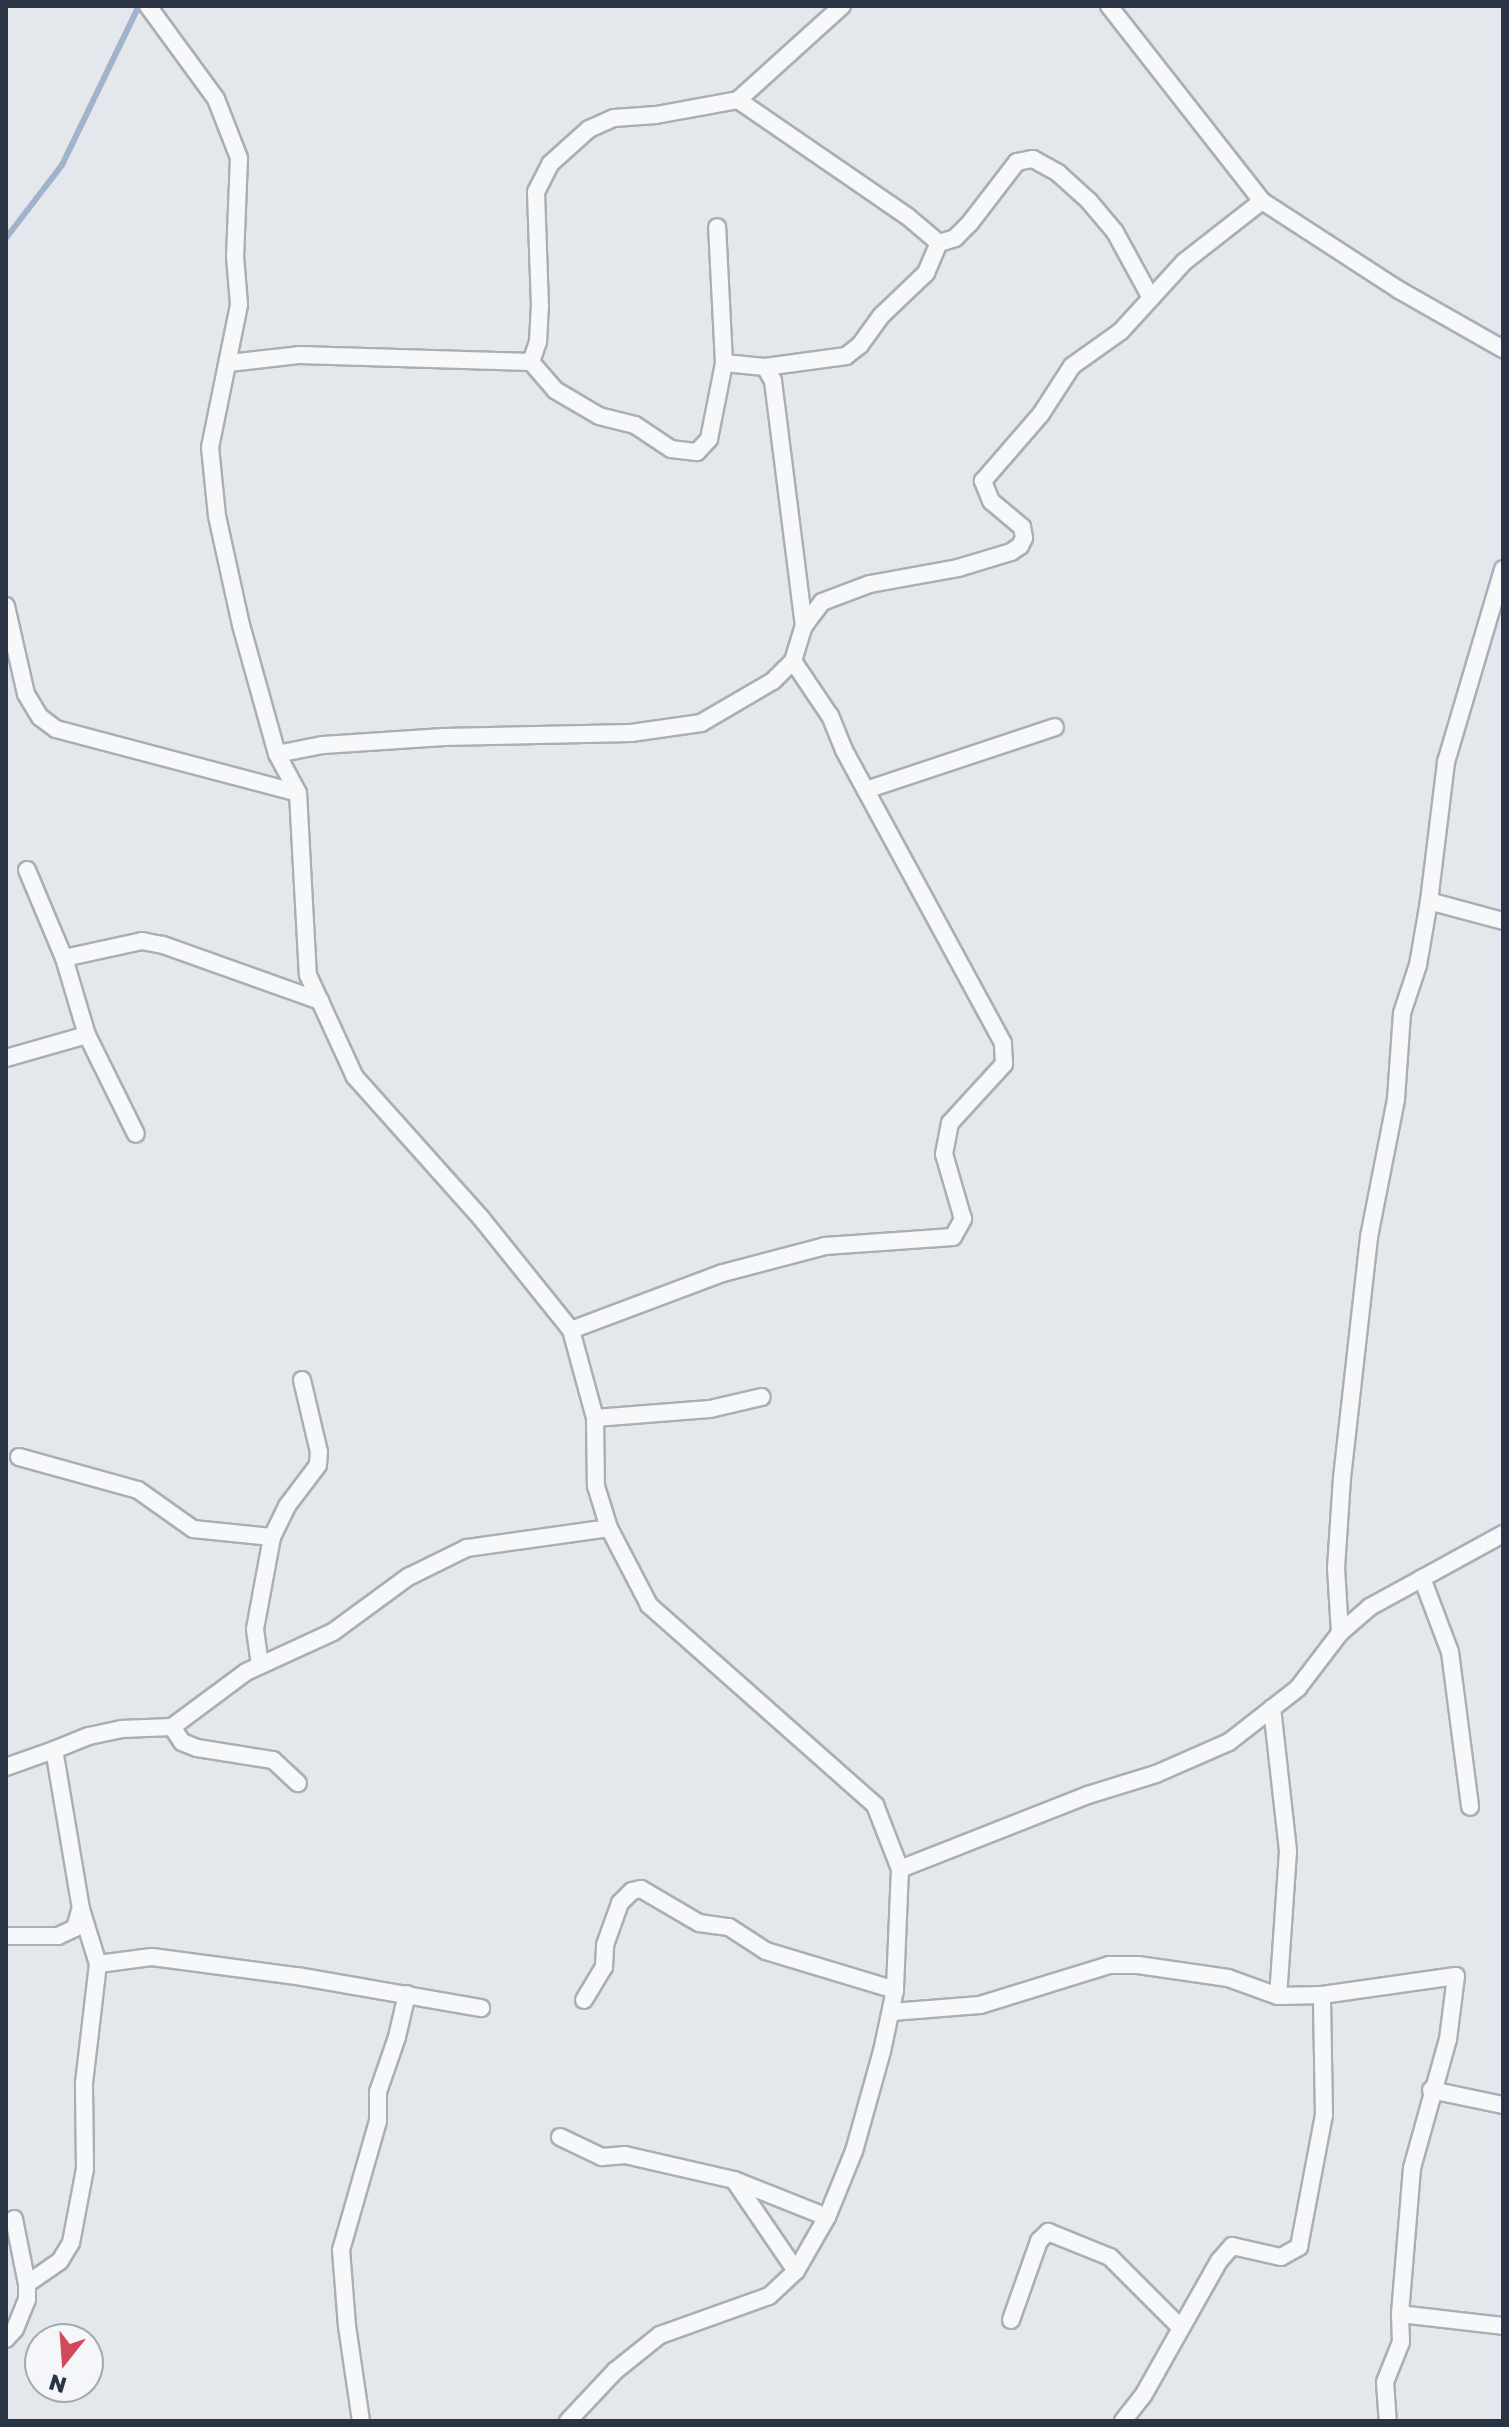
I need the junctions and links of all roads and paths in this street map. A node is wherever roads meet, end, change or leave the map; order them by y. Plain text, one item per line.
1 (148, 6) edge
2 (842, 6) edge
3 (1109, 6) edge
4 (738, 100) junction
5 (1262, 201) junction
6 (717, 227) dead end
7 (939, 243) junction
8 (1151, 298) junction
9 (1503, 349) edge
10 (531, 362) junction
11 (229, 363) junction
12 (724, 363) junction
13 (765, 367) junction
14 (1503, 569) edge
15 (6, 606) edge
16 (804, 626) junction
17 (793, 661) junction
18 (1055, 727) dead end
19 (277, 754) junction
20 (866, 790) junction
21 (298, 793) junction
22 (27, 870) dead end
23 (1429, 901) junction
24 (1503, 921) edge
25 (64, 958) junction
26 (320, 1001) junction
27 (87, 1035) junction
28 (6, 1058) edge
29 (136, 1134) dead end
30 (571, 1330) junction
31 (302, 1380) dead end
32 (762, 1397) dead end
33 (595, 1418) junction
34 (19, 1457) dead end
35 (609, 1528) junction
36 (1503, 1534) edge
37 (272, 1537) junction
38 (1422, 1578) junction
39 (1340, 1633) junction
40 (260, 1665) junction
41 (1272, 1708) junction
42 (172, 1727) junction
43 (54, 1750) junction
44 (6, 1767) edge
45 (298, 1783) dead end
46 (1470, 1807) dead end
47 (900, 1869) junction
48 (81, 1909) junction
49 (6, 1936) edge
50 (98, 1964) junction
51 (895, 1990) junction
52 (407, 1994) junction
53 (1322, 1995) junction
54 (1278, 1996) junction
55 (584, 2000) dead end
56 (481, 2008) dead end
57 (892, 2012) junction
58 (1431, 2090) junction
59 (1503, 2105) edge
60 (560, 2137) dead end
61 (734, 2180) junction
62 (827, 2217) junction
63 (14, 2219) dead end
64 (796, 2271) junction
65 (27, 2284) junction
66 (1400, 2314) junction
67 (1011, 2320) dead end
68 (1503, 2326) edge
69 (1180, 2327) junction
70 (6, 2339) edge
71 (361, 2421) edge
72 (568, 2421) edge
73 (1123, 2421) edge
74 (1388, 2421) edge

1 - 11 street
2 - 4 street
3 - 5 street
4 - 7 street
4 - 10 street
5 - 8 street
5 - 9 street
6 - 12 street
7 - 8 street
7 - 13 street
8 - 16 street
10 - 11 street
10 - 12 street
11 - 19 street
12 - 13 street
13 - 16 street
14 - 23 street
15 - 21 street
16 - 17 street
17 - 19 street
17 - 20 street
18 - 20 street
19 - 21 street
20 - 30 street
21 - 26 street
22 - 25 street
23 - 24 street
23 - 39 street
25 - 26 street
25 - 27 street
26 - 30 street
27 - 28 street
27 - 29 street
30 - 33 street
31 - 37 street
32 - 33 street
33 - 35 street
34 - 37 street
35 - 40 street
35 - 47 street
36 - 38 street
37 - 40 street
38 - 39 street
38 - 46 street
39 - 41 street
40 - 42 street
41 - 47 street
41 - 54 street
42 - 43 street
42 - 45 street
43 - 44 street
43 - 48 street
47 - 51 street
48 - 49 street
48 - 50 street
50 - 52 street
50 - 65 street
51 - 55 street
51 - 57 street
52 - 56 street
52 - 71 street
53 - 54 street
53 - 58 street
53 - 69 street
54 - 57 street
57 - 62 street
58 - 59 street
58 - 66 street
60 - 61 street
61 - 62 street
61 - 64 street
62 - 64 street
63 - 65 street
64 - 72 street
65 - 70 street
66 - 68 street
66 - 74 street
67 - 69 street
69 - 73 street

